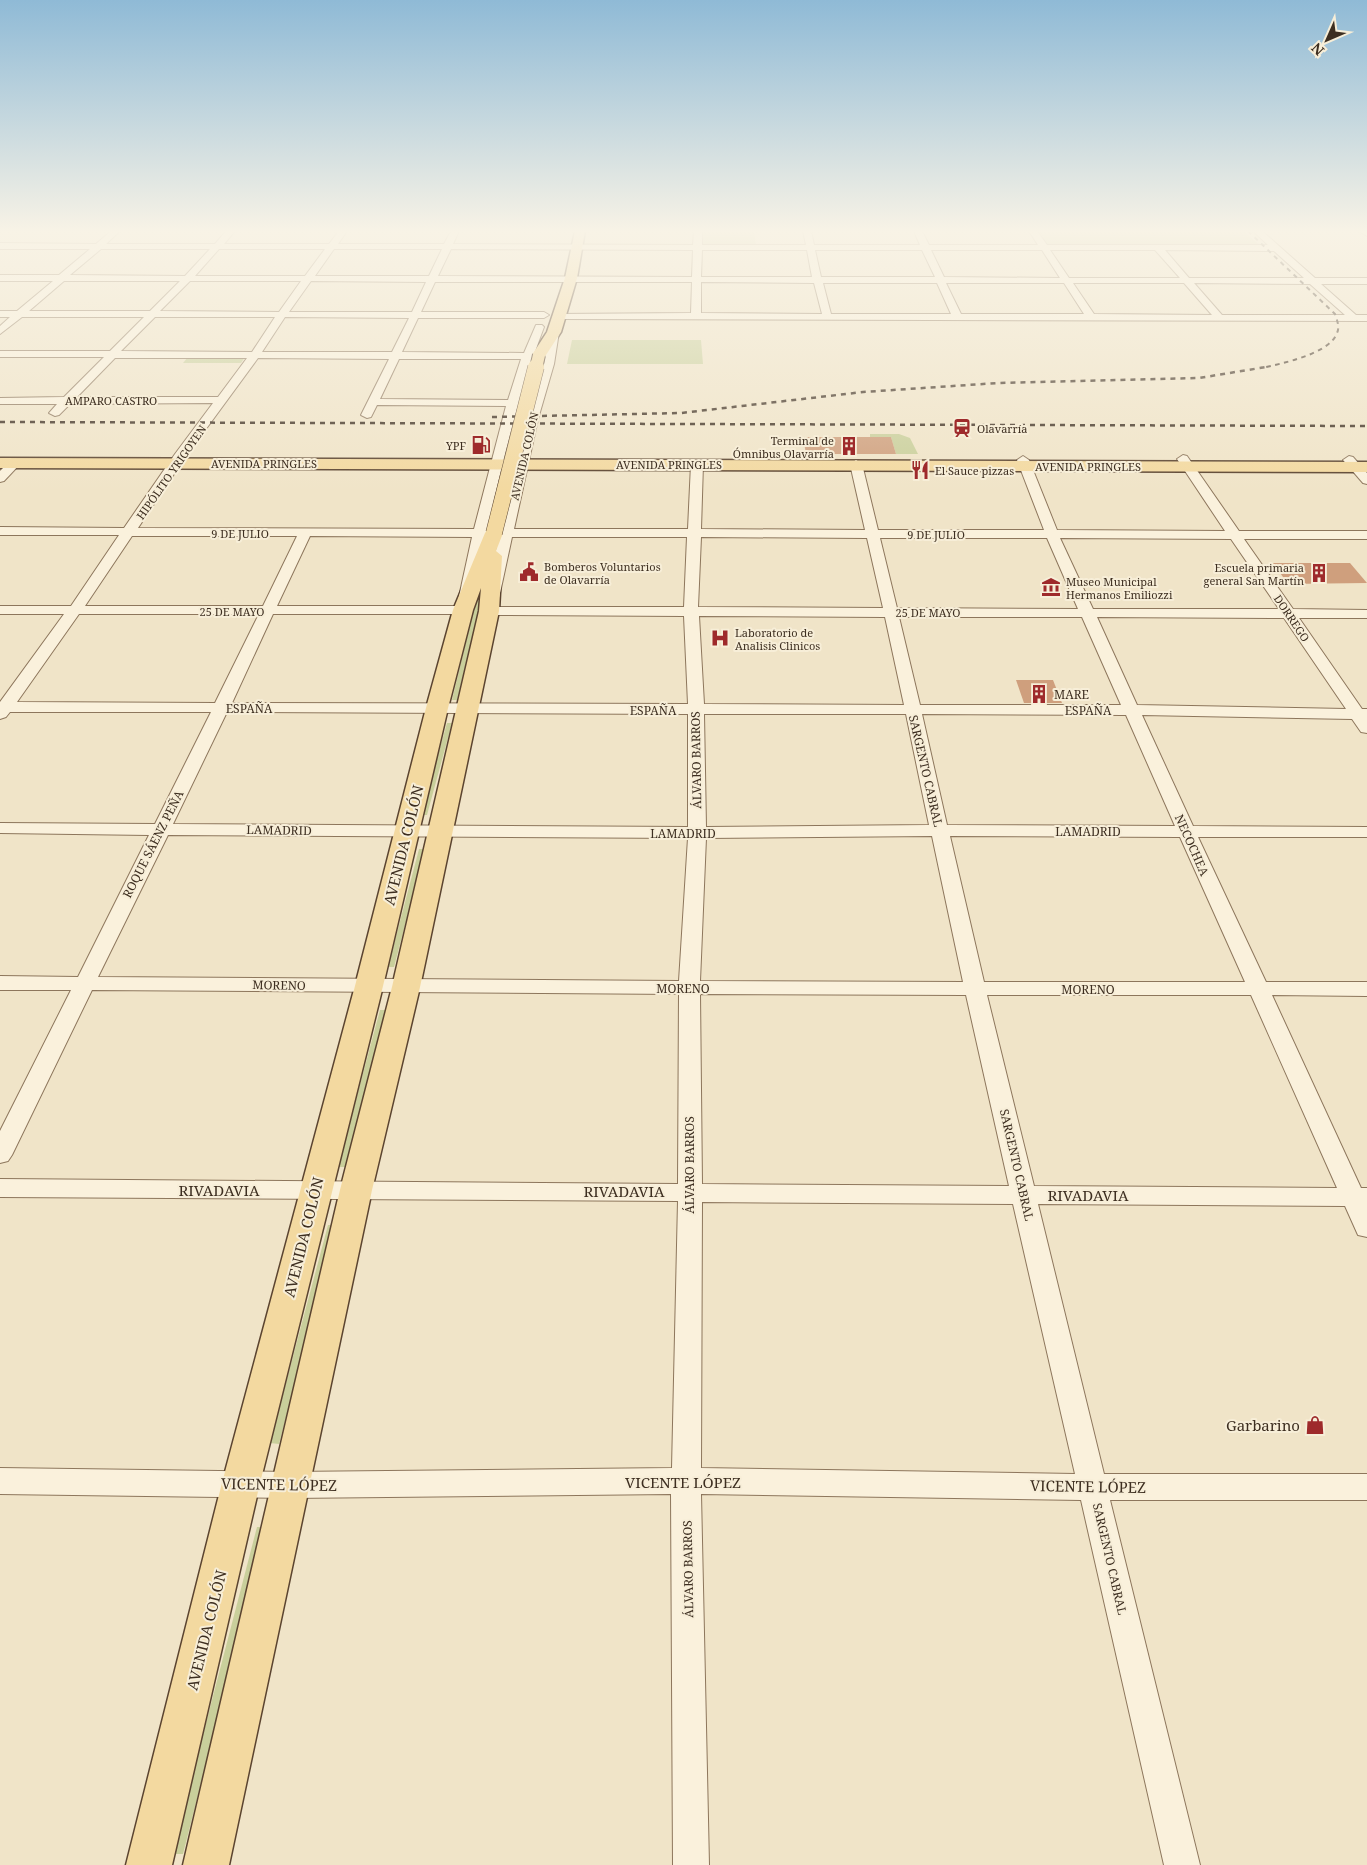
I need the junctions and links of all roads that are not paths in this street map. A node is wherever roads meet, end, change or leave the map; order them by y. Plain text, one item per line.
1 (17, 318) edge
2 (148, 318) edge
3 (279, 318) edge
4 (413, 318) edge
5 (542, 318) edge
6 (558, 318) edge
7 (0, 331) edge
8 (554, 332) junction
9 (0, 354) edge
10 (114, 355) junction
11 (256, 355) junction
12 (533, 355) junction
13 (394, 356) junction
14 (0, 400) edge
15 (67, 400) junction
16 (222, 400) junction
17 (372, 402) junction
18 (513, 403) junction
19 (55, 413) dead end
20 (366, 415) dead end
21 (177, 460) junction
22 (5, 461) edge
23 (497, 461) junction
24 (523, 461) junction
25 (1024, 463) junction
26 (1186, 463) junction
27 (1359, 463) edge
28 (696, 464) junction
29 (856, 464) junction
30 (0, 478) edge
31 (1367, 480) edge
32 (0, 531) edge
33 (129, 532) junction
34 (494, 533) junction
35 (305, 534) junction
36 (695, 534) junction
37 (873, 534) junction
38 (1052, 535) junction
39 (1236, 536) junction
40 (1367, 536) edge
41 (0, 610) edge
42 (75, 610) junction
43 (476, 610) junction
44 (269, 611) junction
45 (690, 611) junction
46 (891, 612) junction
47 (1089, 613) junction
48 (1288, 614) junction
49 (1367, 614) edge
50 (221, 708) junction
51 (437, 708) junction
52 (2, 709) edge
53 (468, 709) junction
54 (696, 710) junction
55 (912, 710) junction
56 (1131, 710) junction
57 (1362, 714) edge
58 (1367, 728) edge
59 (0, 828) edge
60 (161, 829) junction
61 (940, 830) junction
62 (440, 831) junction
63 (406, 832) junction
64 (1186, 832) junction
65 (1367, 832) edge
66 (697, 833) junction
67 (84, 982) junction
68 (0, 983) edge
69 (369, 986) junction
70 (406, 987) junction
71 (689, 988) junction
72 (1257, 988) junction
73 (975, 989) junction
74 (1367, 989) edge
75 (0, 1154) edge
76 (0, 1188) edge
77 (315, 1190) junction
78 (356, 1190) junction
79 (690, 1191) junction
80 (1024, 1194) junction
81 (1360, 1197) edge
82 (1367, 1228) edge
83 (0, 1481) edge
84 (686, 1481) junction
85 (242, 1483) junction
86 (290, 1485) junction
87 (1094, 1487) junction
88 (1367, 1488) edge
89 (149, 1865) edge
90 (206, 1865) edge
91 (691, 1865) edge
92 (1182, 1865) edge

1 - 7 street
2 - 10 street
3 - 11 street, HIPÓLITO YRIGOYEN
4 - 13 street
5 - 12 main road, AVENIDA COLÓN
6 - 8 main road, AVENIDA COLÓN
8 - 12 main road, AVENIDA COLÓN
8 - 24 street, AVENIDA COLÓN
9 - 10 street
10 - 11 street
10 - 15 street
11 - 13 street
11 - 16 street, HIPÓLITO YRIGOYEN
12 - 13 street
12 - 18 street, AVENIDA COLÓN
12 - 34 main road, AVENIDA COLÓN, bridge
13 - 17 street
14 - 15 street, AMPARO CASTRO
15 - 16 street, AMPARO CASTRO
15 - 19 street
16 - 21 street, HIPÓLITO YRIGOYEN
17 - 18 street
17 - 20 street
18 - 23 street, AVENIDA COLÓN
21 - 22 main road, AVENIDA PRINGLES
21 - 23 main road, AVENIDA PRINGLES
21 - 33 street, HIPÓLITO YRIGOYEN
22 - 30 street
23 - 24 main road, AVENIDA PRINGLES
23 - 34 street, AVENIDA COLÓN
24 - 25 main road, AVENIDA PRINGLES
24 - 28 main road, AVENIDA PRINGLES
24 - 34 street, AVENIDA COLÓN
25 - 26 main road, AVENIDA PRINGLES
25 - 29 main road, AVENIDA PRINGLES
25 - 38 street, NECOCHEA
26 - 27 main road, AVENIDA PRINGLES
26 - 39 street, DORREGO
27 - 31 street
28 - 29 main road, AVENIDA PRINGLES
28 - 36 street, ÁLVARO BARROS
29 - 37 street, SARGENTO CABRAL
32 - 33 street, 9 DE JULIO
33 - 35 street, 9 DE JULIO
33 - 42 street, HIPÓLITO YRIGOYEN
34 - 35 street, 9 DE JULIO
34 - 36 street, 9 DE JULIO
34 - 43 main road, AVENIDA COLÓN
35 - 44 street, ROQUE SÁENZ PEÑA
36 - 37 street, 9 DE JULIO
36 - 45 street, ÁLVARO BARROS
37 - 38 street, 9 DE JULIO
37 - 46 street, SARGENTO CABRAL
38 - 39 street, 9 DE JULIO
38 - 47 street, NECOCHEA
39 - 40 street, 9 DE JULIO
39 - 48 street, DORREGO
41 - 42 street, 25 DE MAYO
42 - 44 street, 25 DE MAYO
42 - 52 street, HIPÓLITO YRIGOYEN
43 - 44 street, 25 DE MAYO
43 - 45 street, 25 DE MAYO
43 - 51 main road, AVENIDA COLÓN
43 - 53 main road, AVENIDA COLÓN
44 - 50 street, ROQUE SÁENZ PEÑA
45 - 46 street, 25 DE MAYO
45 - 54 street, ÁLVARO BARROS
46 - 47 street, 25 DE MAYO
46 - 55 street, SARGENTO CABRAL
47 - 48 street, 25 DE MAYO
47 - 56 street, NECOCHEA
48 - 49 street, 25 DE MAYO
48 - 57 street, DORREGO
50 - 51 street, ESPAÑA
50 - 52 street, ESPAÑA
50 - 60 street, ROQUE SÁENZ PEÑA
51 - 53 street, ESPAÑA
51 - 63 main road, AVENIDA COLÓN
53 - 54 street, ESPAÑA
53 - 62 main road, AVENIDA COLÓN
54 - 55 street, ESPAÑA
54 - 66 street, ÁLVARO BARROS
55 - 56 street, ESPAÑA
55 - 61 street, SARGENTO CABRAL
56 - 57 street, ESPAÑA
56 - 64 street, NECOCHEA
57 - 58 street, DORREGO
59 - 60 street, LAMADRID
60 - 63 street, LAMADRID
60 - 67 street, ROQUE SÁENZ PEÑA
61 - 64 street, LAMADRID
61 - 66 street, LAMADRID
61 - 73 street, SARGENTO CABRAL
62 - 63 street, LAMADRID
62 - 66 street, LAMADRID
62 - 70 main road, AVENIDA COLÓN
63 - 69 main road, AVENIDA COLÓN
64 - 65 street, LAMADRID
64 - 72 street, NECOCHEA
66 - 71 street, ÁLVARO BARROS
67 - 68 street, MORENO
67 - 69 street, MORENO
67 - 75 street, ROQUE SÁENZ PEÑA
69 - 70 street, MORENO
69 - 77 main road, AVENIDA COLÓN
70 - 71 street, MORENO
70 - 78 main road, AVENIDA COLÓN
71 - 73 street, MORENO
71 - 79 street, ÁLVARO BARROS
72 - 73 street, MORENO
72 - 74 street, MORENO
72 - 81 street, NECOCHEA
73 - 80 street, SARGENTO CABRAL
76 - 77 street, RIVADAVIA
77 - 78 street, RIVADAVIA
77 - 85 main road, AVENIDA COLÓN
78 - 79 street, RIVADAVIA
78 - 86 main road, AVENIDA COLÓN
79 - 80 street, RIVADAVIA
79 - 84 street, ÁLVARO BARROS
80 - 81 street, RIVADAVIA
80 - 87 street, SARGENTO CABRAL
81 - 82 street, NECOCHEA
83 - 85 street, VICENTE LÓPEZ
84 - 86 street, VICENTE LÓPEZ
84 - 87 street, VICENTE LÓPEZ
84 - 91 street, ÁLVARO BARROS
85 - 86 street, VICENTE LÓPEZ
85 - 89 main road, AVENIDA COLÓN
86 - 90 main road, AVENIDA COLÓN
87 - 88 street, VICENTE LÓPEZ
87 - 92 street, SARGENTO CABRAL

